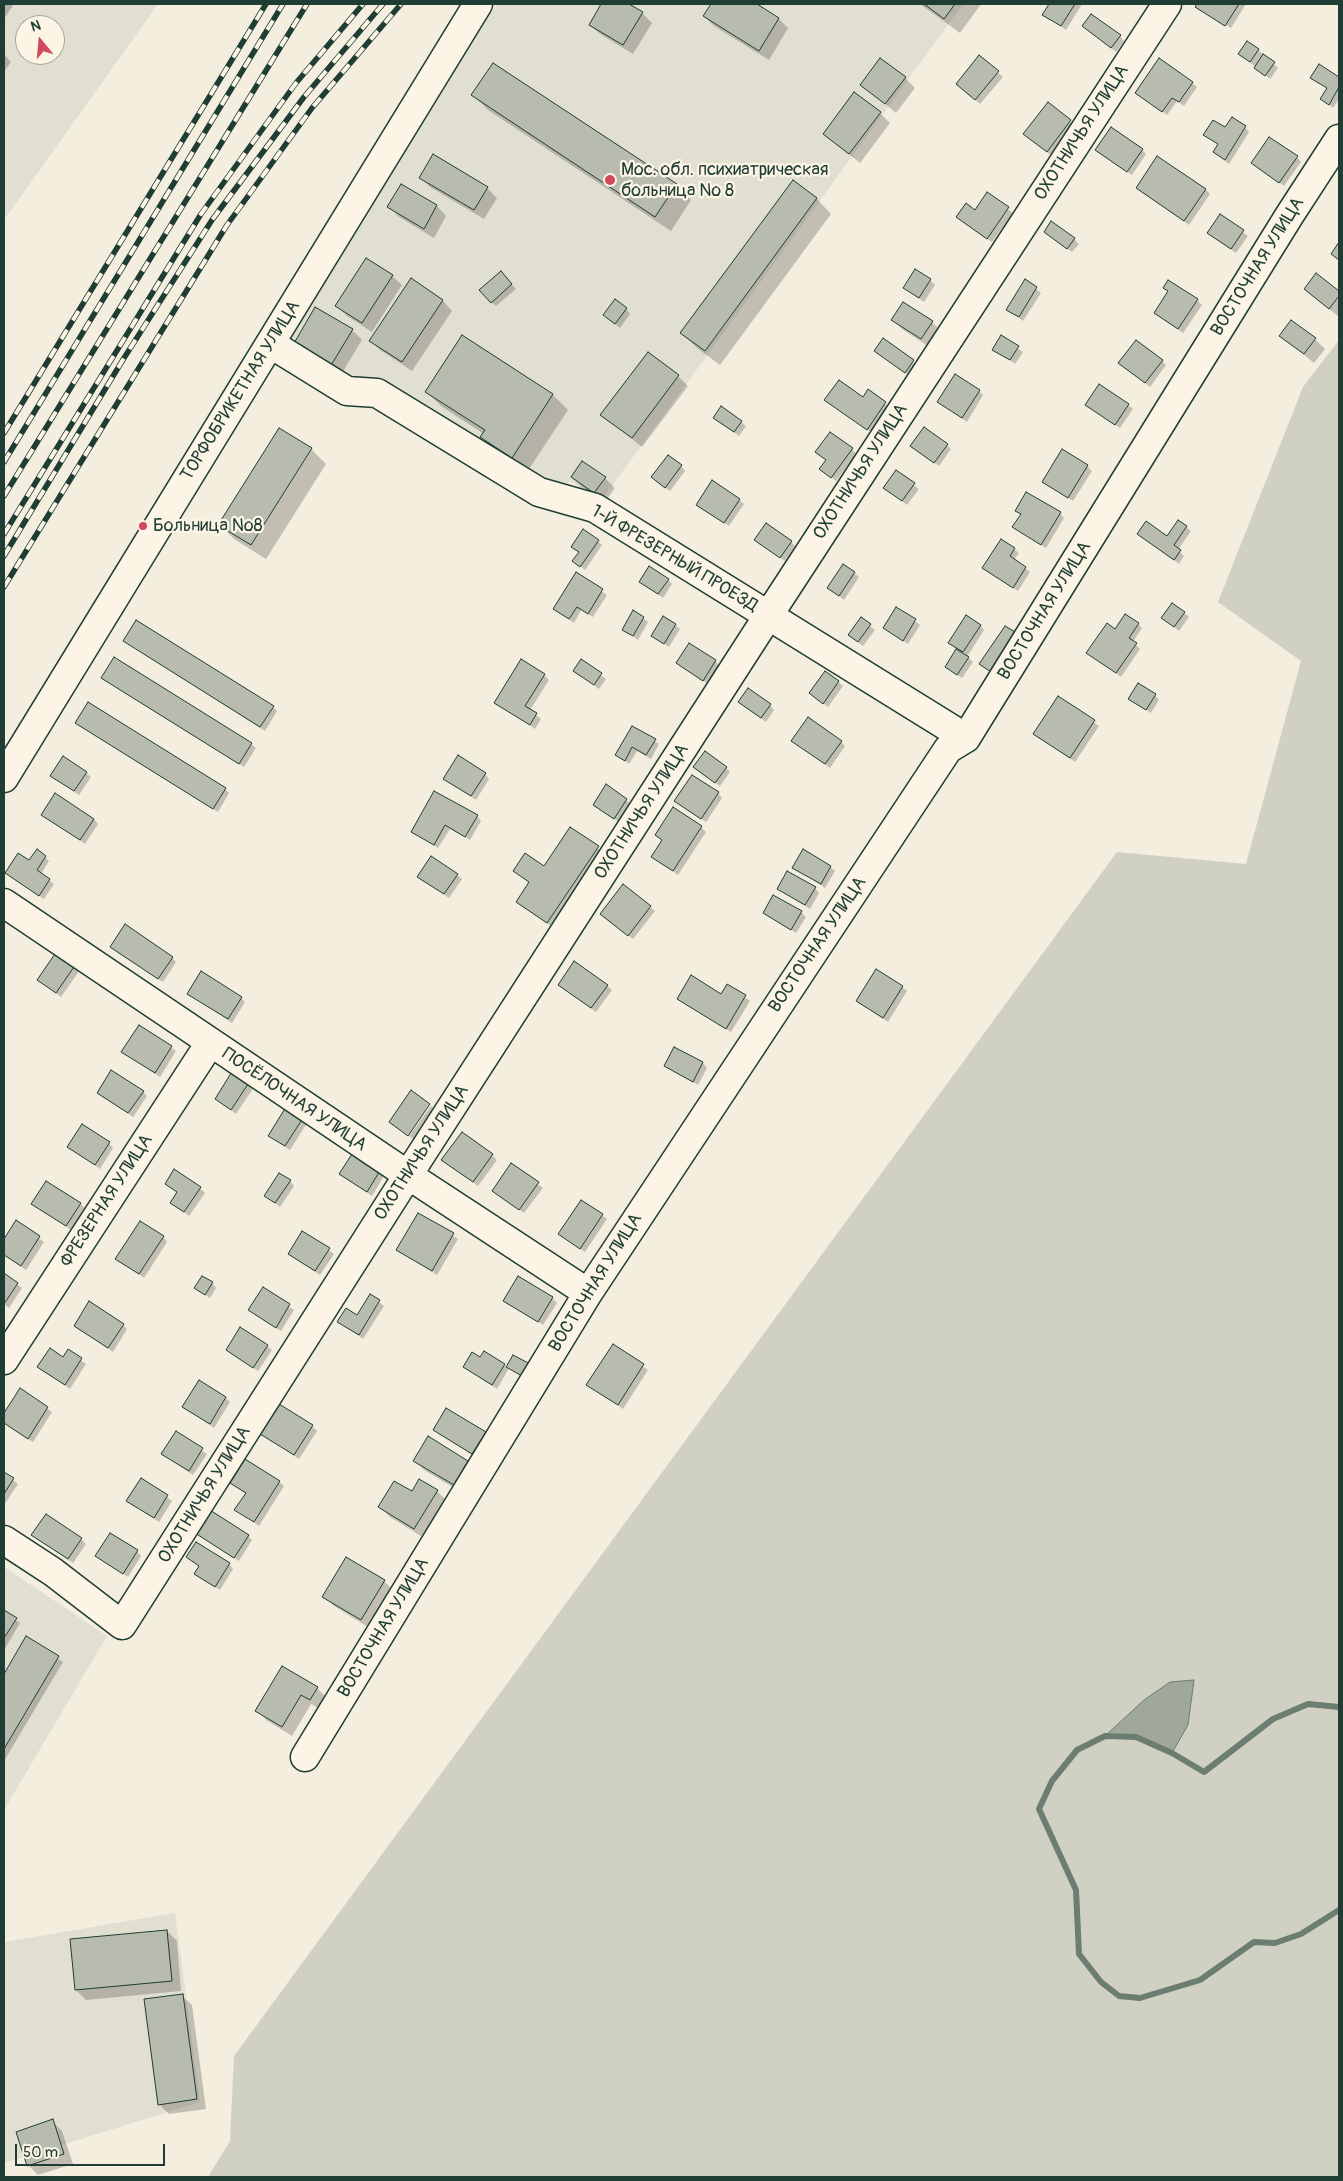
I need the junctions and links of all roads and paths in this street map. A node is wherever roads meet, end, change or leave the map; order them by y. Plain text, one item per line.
1 (478, 4) edge
2 (1167, 4) edge
3 (1339, 139) edge
4 (271, 344) junction
5 (768, 616) junction
6 (966, 738) junction
7 (4, 778) edge
8 (4, 903) edge
9 (210, 1043) junction
10 (408, 1175) junction
11 (588, 1293) junction
12 (4, 1360) edge
13 (4, 1540) edge
14 (305, 1757) dead end

1 - 4 street, ТОРФОБРИКЕТНАЯ УЛИЦА
2 - 5 street, ОХОТНИЧЬЯ УЛИЦА
3 - 6 street, ВОСТОЧНАЯ УЛИЦА
4 - 5 street, 1-Й ФРЕЗЕРНЫЙ ПРОЕЗД
4 - 7 street, ТОРФОБРИКЕТНАЯ УЛИЦА
5 - 6 street, 1-Й ФРЕЗЕРНЫЙ ПРОЕЗД
5 - 10 street, ОХОТНИЧЬЯ УЛИЦА
6 - 11 street, ВОСТОЧНАЯ УЛИЦА
8 - 9 street, ПОСЁЛОЧНАЯ УЛИЦА
9 - 10 street, ПОСЁЛОЧНАЯ УЛИЦА
9 - 12 street, ФРЕЗЕРНАЯ УЛИЦА
10 - 11 street, ПОСЁЛОЧНАЯ УЛИЦА
10 - 13 street, ОХОТНИЧЬЯ УЛИЦА
11 - 14 street, ВОСТОЧНАЯ УЛИЦА

